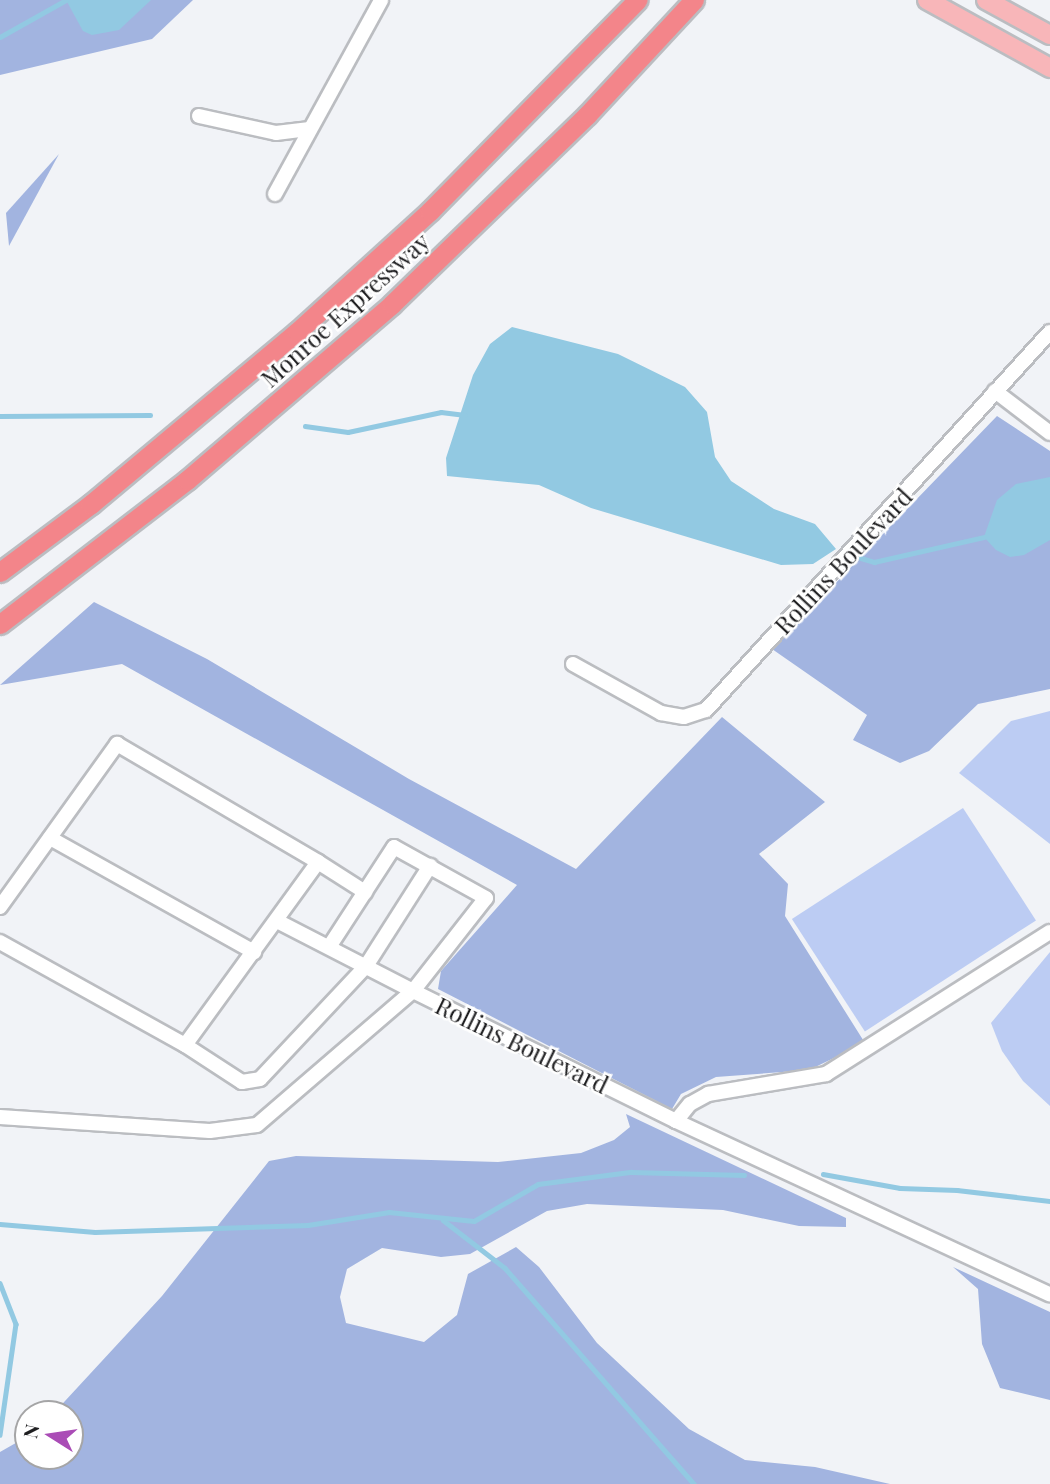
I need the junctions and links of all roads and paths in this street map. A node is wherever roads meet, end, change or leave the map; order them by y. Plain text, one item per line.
1 (381, 0) edge
2 (637, 0) edge
3 (694, 0) edge
4 (927, 0) edge
5 (986, 0) edge
6 (1050, 35) edge
7 (1050, 68) edge
8 (200, 116) dead end
9 (310, 129) junction
10 (275, 194) dead end
11 (1050, 332) edge
12 (995, 391) junction
13 (1050, 433) edge
14 (0, 572) edge
15 (0, 624) edge
16 (573, 664) dead end
17 (50, 838) junction
18 (318, 862) junction
19 (430, 866) junction
20 (365, 892) junction
21 (0, 907) edge
22 (277, 921) junction
23 (1050, 932) edge
24 (0, 942) edge
25 (329, 947) junction
26 (254, 952) junction
27 (366, 966) junction
28 (413, 991) junction
29 (185, 1045) junction
30 (0, 1117) edge
31 (676, 1121) junction
32 (1050, 1295) edge

1 - 9 street
2 - 14 highway, Monroe Expressway
3 - 15 highway, Monroe Expressway
4 - 7 main road
5 - 6 main road
8 - 9 street
9 - 10 street
11 - 12 street, Rollins Boulevard
12 - 13 street
12 - 16 street, Rollins Boulevard
17 - 18 street
17 - 21 street
17 - 26 street
18 - 20 street
18 - 22 street
19 - 20 street
19 - 27 street
19 - 28 street
20 - 25 street
22 - 25 street
22 - 26 street
23 - 31 street
24 - 29 street
25 - 27 street
26 - 29 street
27 - 28 street
27 - 29 street
28 - 30 street, Rollins Boulevard
28 - 31 street, Rollins Boulevard
31 - 32 street, Rollins Boulevard

